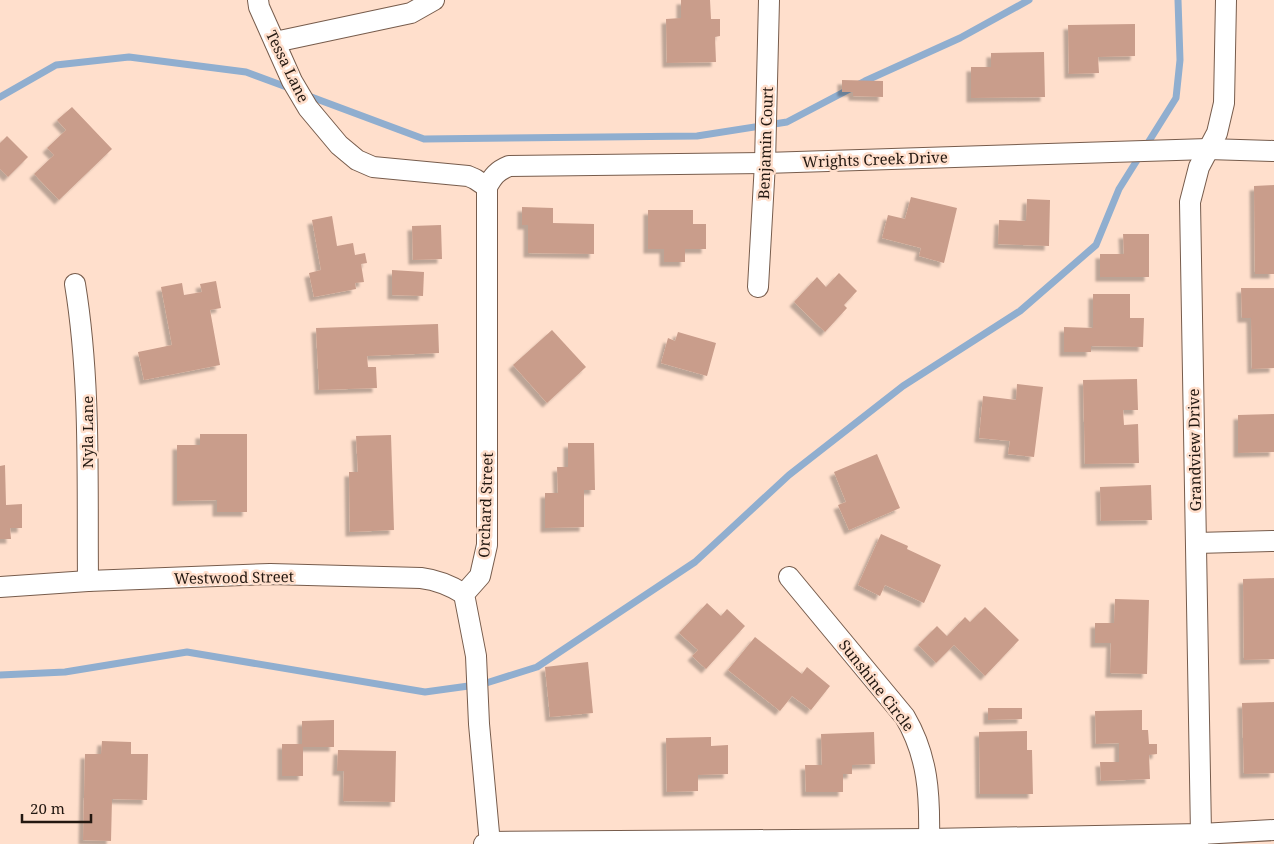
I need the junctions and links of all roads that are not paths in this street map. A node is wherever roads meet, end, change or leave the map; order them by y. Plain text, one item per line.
1 (258, 0) edge
2 (434, 0) edge
3 (769, 0) edge
4 (1226, 0) edge
5 (275, 42) junction
6 (1208, 149) junction
7 (1274, 150) edge
8 (765, 163) junction
9 (487, 187) junction
10 (75, 284) dead end
11 (758, 286) dead end
12 (1274, 541) edge
13 (1196, 543) junction
14 (789, 577) dead end
15 (88, 582) junction
16 (0, 587) edge
17 (464, 594) junction
18 (1274, 830) edge
19 (929, 839) junction
20 (1199, 839) edge
21 (488, 843) edge

1 - 5 street, Tessa Lane
2 - 5 street
3 - 8 street, Benjamin Court
4 - 6 street, Grandview Drive
5 - 9 street, Tessa Lane
6 - 7 street, Wrights Creek Drive
6 - 8 street, Wrights Creek Drive
6 - 13 street, Grandview Drive
8 - 9 street, Wrights Creek Drive
8 - 11 street, Benjamin Court
9 - 17 street, Orchard Street
10 - 15 street, Nyla Lane
12 - 13 street
13 - 20 street, Grandview Drive
14 - 19 street, Sunshine Circle
15 - 16 street, Westwood Street
15 - 17 street, Westwood Street
17 - 21 street
18 - 20 street
19 - 20 street
19 - 21 street

